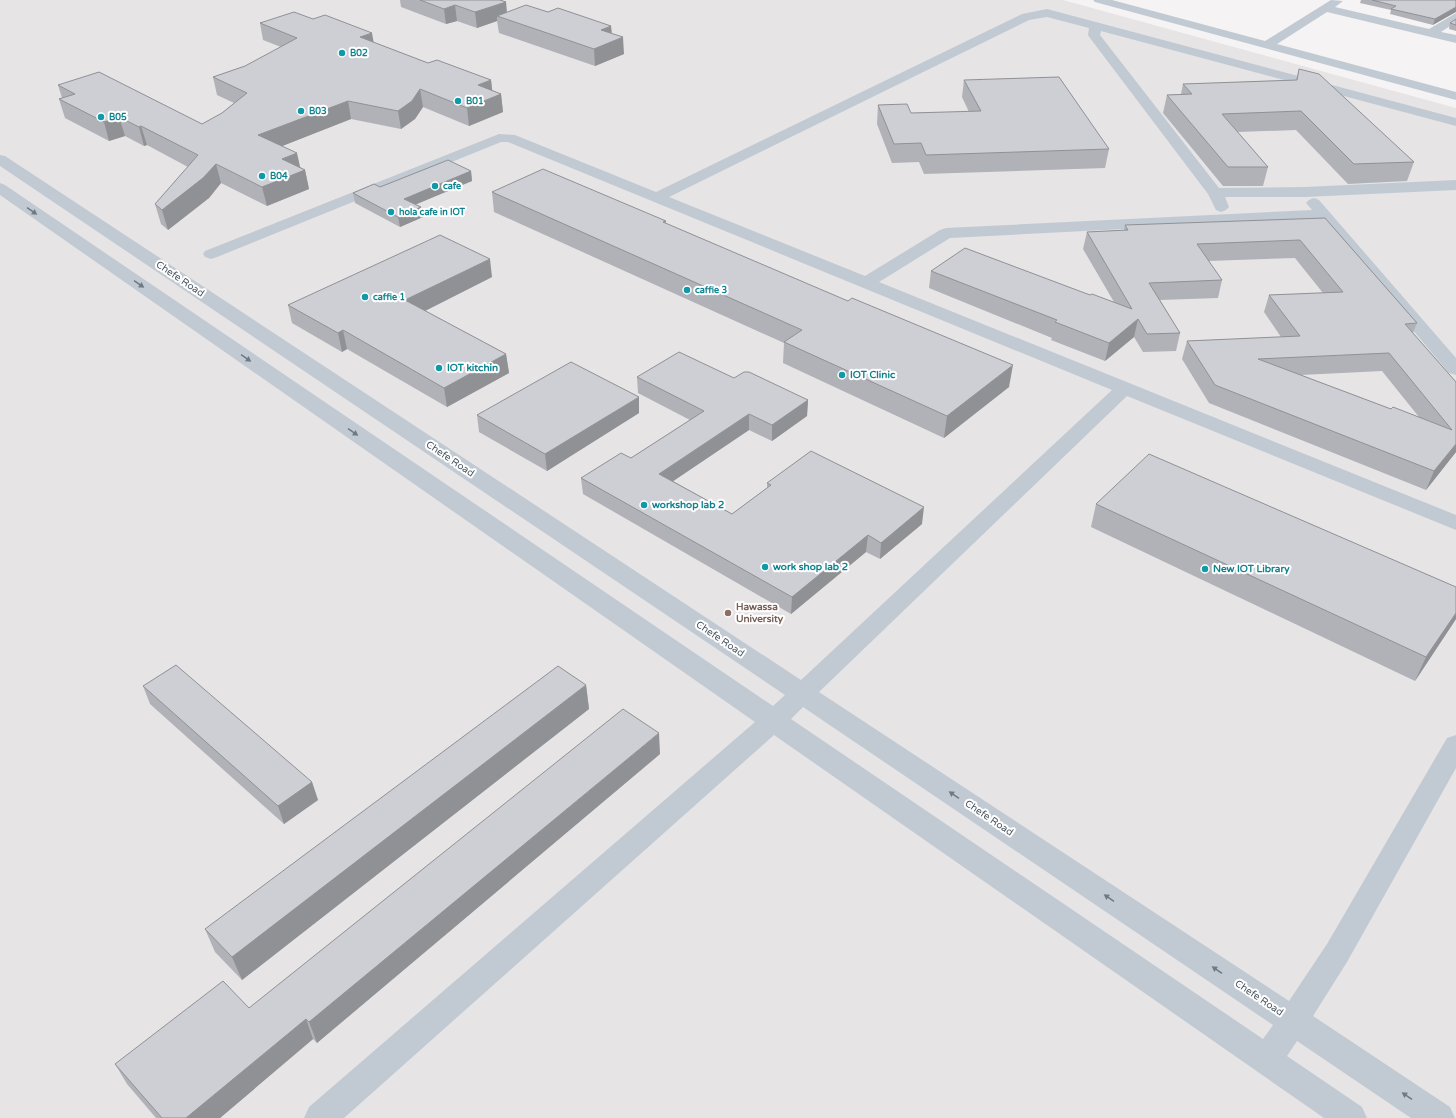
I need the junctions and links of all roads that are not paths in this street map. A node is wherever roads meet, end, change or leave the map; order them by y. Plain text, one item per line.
1 (1098, 0) edge
2 (1338, 0) edge
3 (1324, 8) junction
4 (1456, 17) edge
5 (1095, 26) junction
6 (1431, 33) junction
7 (1456, 39) edge
8 (1267, 45) junction
9 (1456, 96) edge
10 (1456, 122) edge
11 (0, 159) edge
12 (1456, 185) edge
13 (0, 188) edge
14 (1305, 192) junction
15 (1215, 193) junction
16 (656, 198) junction
17 (1323, 214) junction
18 (1227, 219) junction
19 (211, 254) dead end
20 (866, 283) junction
21 (1456, 369) edge
22 (1124, 389) junction
23 (1456, 523) edge
24 (802, 694) junction
25 (774, 720) junction
26 (1456, 745) edge
27 (1292, 1020) junction
28 (1267, 1060) junction
29 (320, 1118) edge
30 (1351, 1118) edge
31 (1439, 1118) edge

1 - 8 street
2 - 3 street
3 - 6 street
3 - 8 street
4 - 6 street
5 - 10 street
5 - 15 street
5 - 16 street
6 - 7 street
8 - 9 street
11 - 24 street, Chefe Road
12 - 14 street
13 -> 25 street
14 - 15 street
14 - 17 street
15 - 18 street
16 - 19 street
16 - 20 street
17 - 18 street
17 - 21 street
18 - 20 street
20 - 22 street
22 - 23 street
22 - 24 street
24 - 25 street
27 -> 24 street, Chefe Road
25 - 28 street
25 - 29 street
26 - 27 street
27 - 28 street
31 -> 27 street, Chefe Road
28 - 30 street

